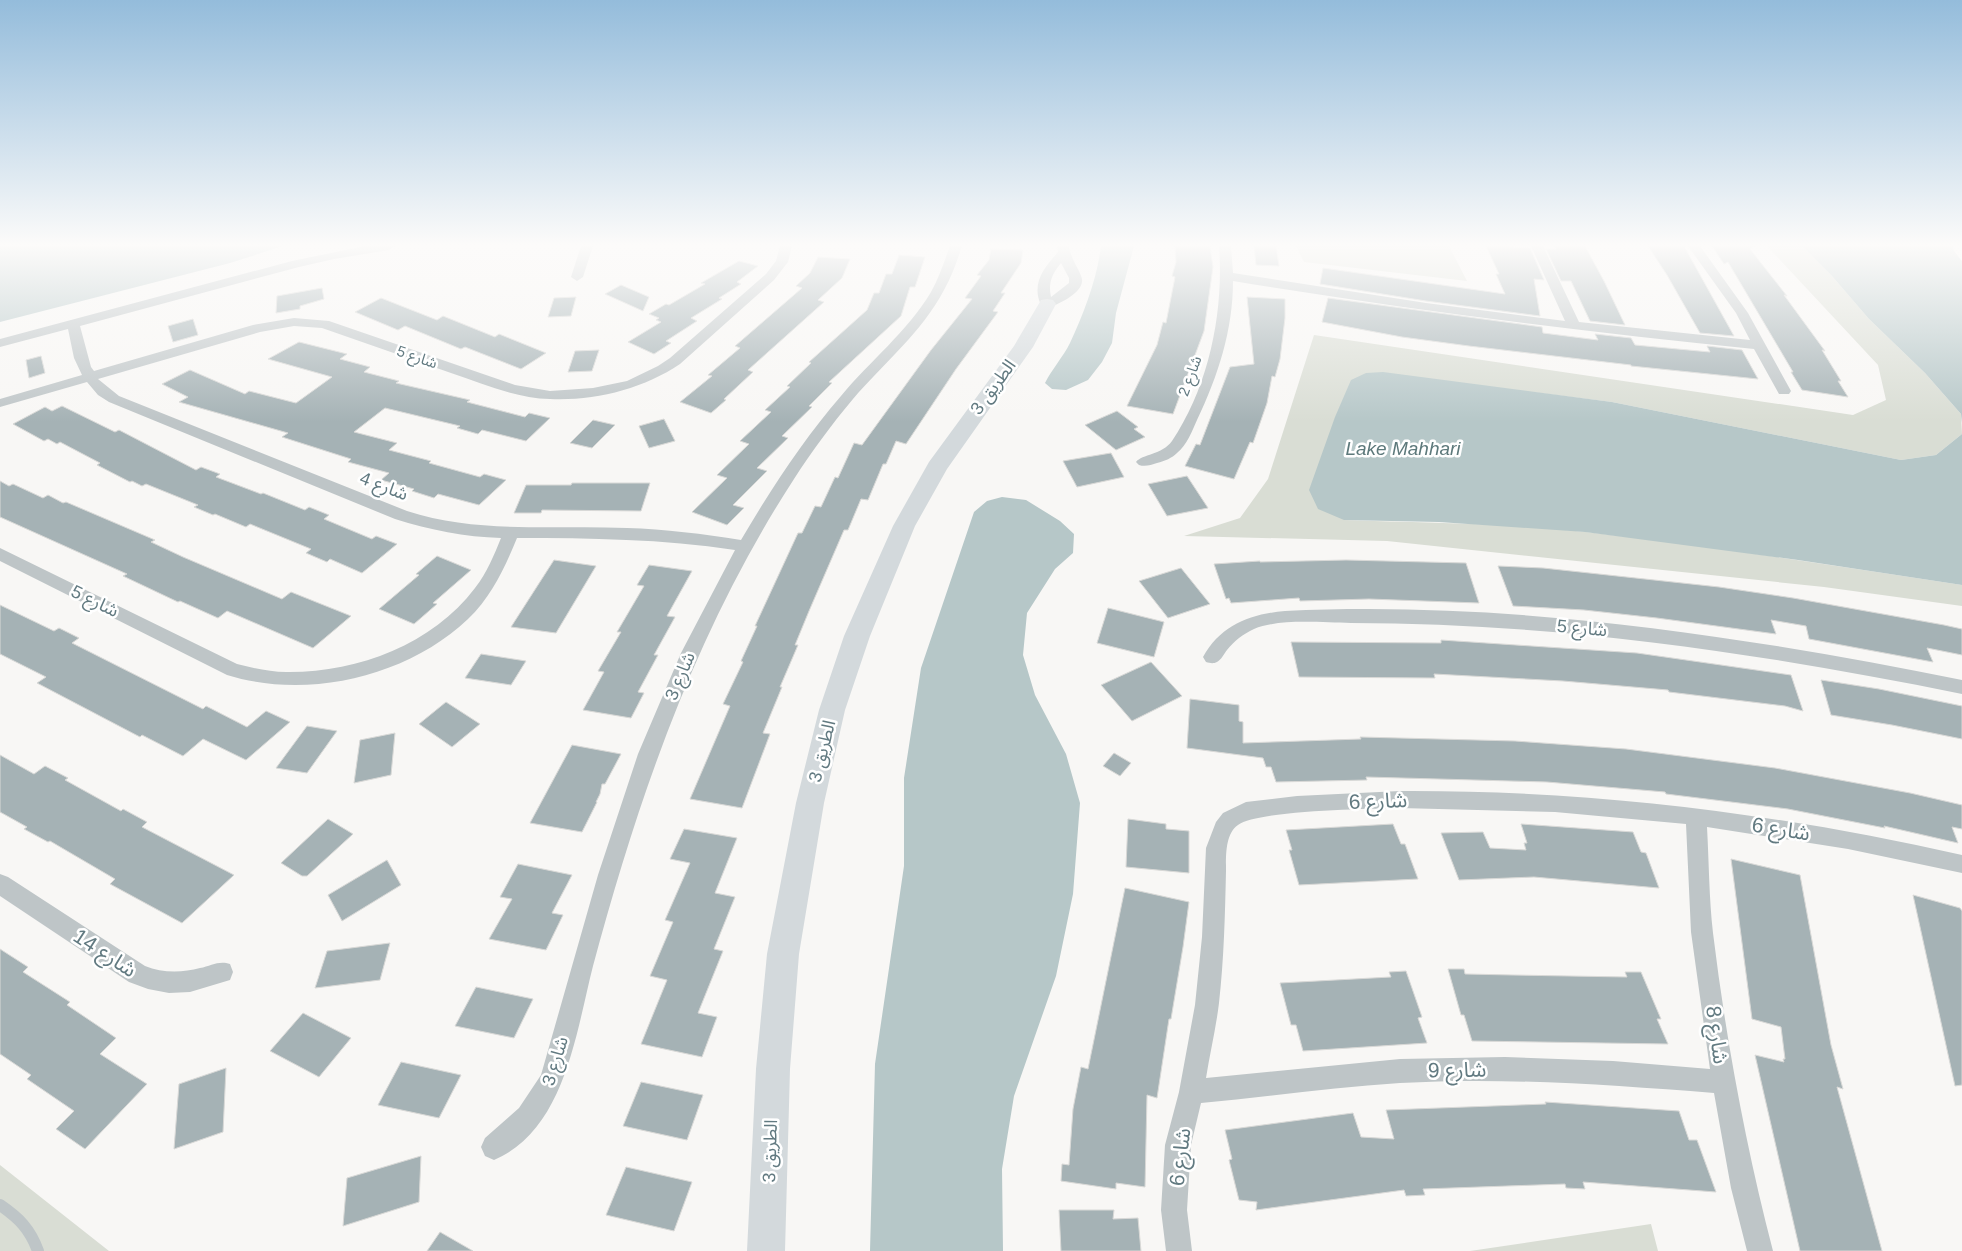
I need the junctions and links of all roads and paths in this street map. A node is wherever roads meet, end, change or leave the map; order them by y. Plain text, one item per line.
1 (145, 304) edge
2 (739, 304) edge
3 (928, 304) edge
4 (1052, 304) edge
5 (1224, 304) edge
6 (1404, 304) edge
7 (1564, 304) edge
8 (1736, 304) edge
9 (72, 324) junction
10 (1574, 326) junction
11 (0, 343) edge
12 (1759, 344) junction
13 (88, 377) junction
14 (1784, 391) dead end
15 (0, 403) edge
16 (1144, 462) dead end
17 (512, 534) junction
18 (746, 546) junction
19 (0, 554) edge
20 (1212, 657) dead end
21 (1962, 687) edge
22 (1696, 817) junction
23 (1962, 864) edge
24 (0, 884) edge
25 (222, 972) dead end
26 (1724, 1082) junction
27 (1191, 1092) junction
28 (494, 1147) dead end
29 (0, 1205) edge
30 (38, 1251) edge
31 (766, 1251) edge
32 (1179, 1251) edge
33 (1760, 1251) edge

1 - 9 street
2 - 13 street, شارع 5
3 - 18 street, شارع 3
4 - 31 street, 3 الطريق
5 - 16 street, شارع 2
6 - 10 street
7 - 10 street
8 - 12 street
9 - 11 street
9 - 13 street
10 - 12 street
12 - 14 street
13 - 15 street, شارع 5
13 - 17 street, شارع 4
17 - 18 street, شارع 4
17 - 19 street, شارع 5
18 - 28 street, شارع 3
20 - 21 street, شارع 5
22 - 23 street, شارع 6
22 - 26 street, شارع 8
22 - 27 street, شارع 6
24 - 25 street, شارع 14
26 - 27 street, شارع 9
26 - 33 street, شارع 8
27 - 32 street, شارع 6
29 - 30 lane

